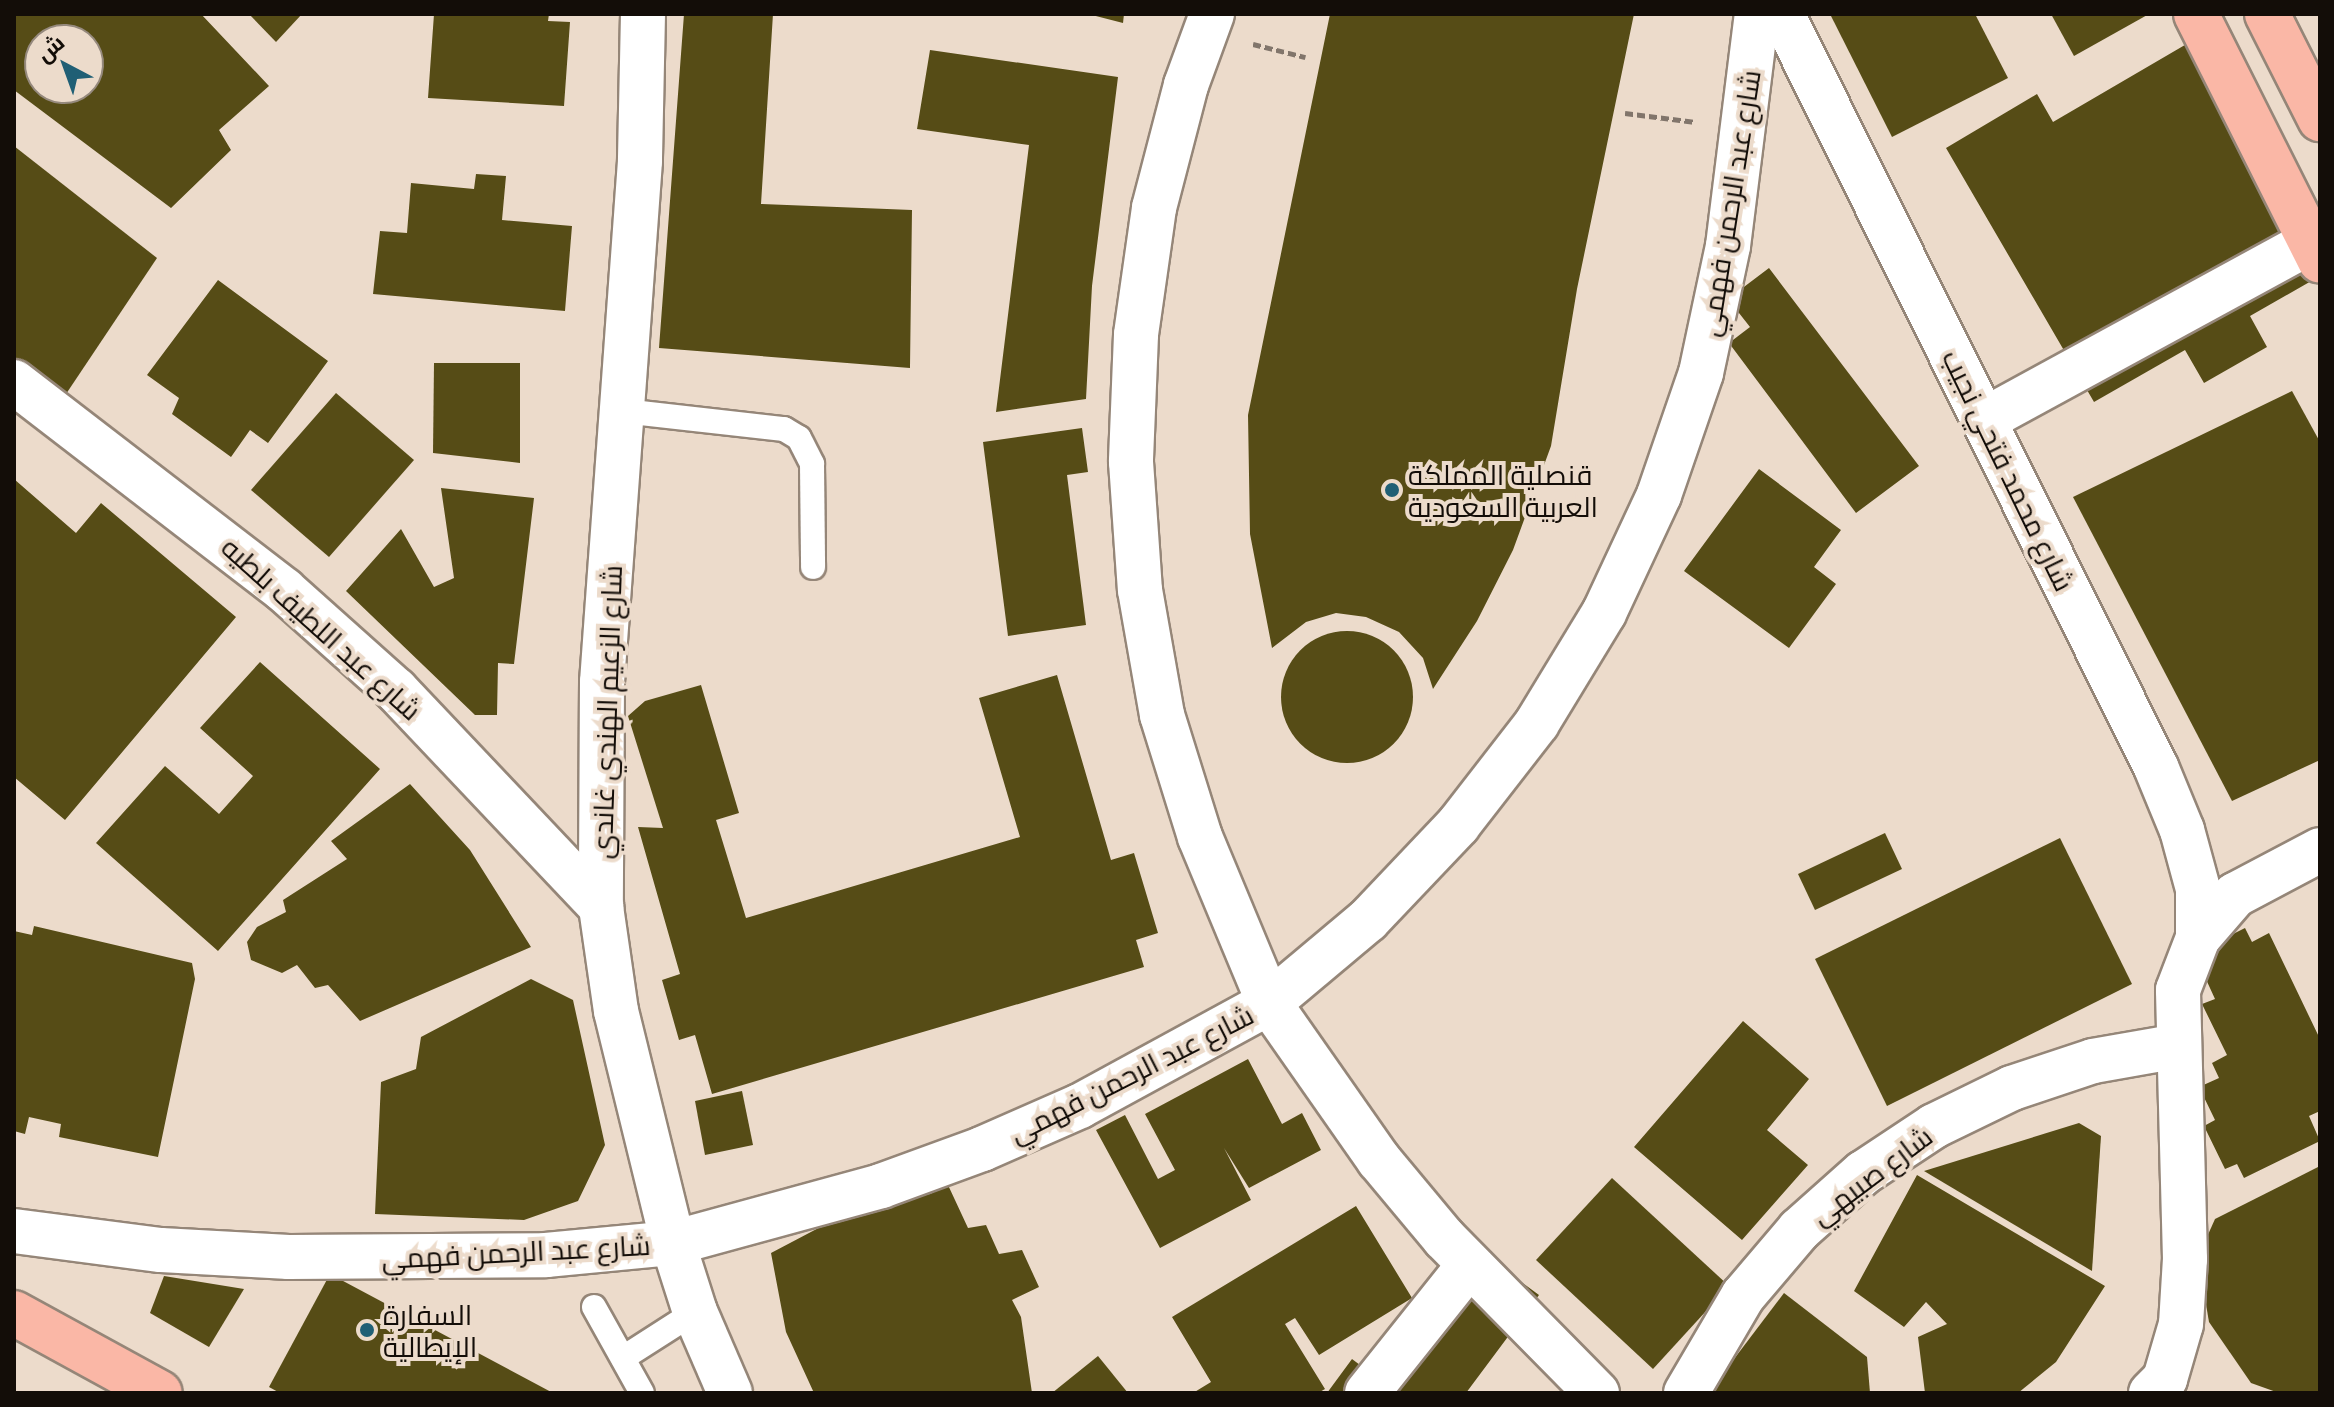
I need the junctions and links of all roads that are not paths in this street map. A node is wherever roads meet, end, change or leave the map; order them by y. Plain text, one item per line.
1 (643, 14) edge
2 (1212, 14) edge
3 (1757, 14) edge
4 (1782, 14) edge
5 (2196, 14) edge
6 (2267, 14) edge
7 (2320, 119) edge
8 (2315, 252) edge
9 (14, 382) edge
10 (623, 411) junction
11 (1984, 420) junction
12 (813, 567) dead end
13 (2320, 850) edge
14 (601, 907) junction
15 (2198, 938) junction
16 (1269, 1003) junction
17 (2178, 1046) junction
18 (14, 1231) edge
19 (673, 1243) junction
20 (1469, 1265) junction
21 (594, 1307) dead end
22 (695, 1312) junction
23 (14, 1313) edge
24 (623, 1358) junction
25 (2166, 1388) edge
26 (160, 1393) edge
27 (642, 1393) edge
28 (730, 1393) edge
29 (1367, 1393) edge
30 (1597, 1393) edge
31 (1686, 1393) edge

1 - 10 street, شارع الزعيم الهندي غاندي
2 - 16 street
3 - 16 street, شارع عبد الرحمن فهمي
4 - 11 street, شارع محمد فتحي نجيب
5 - 8 highway
6 - 7 highway
8 - 11 street
9 - 14 street, شارع عبد اللطيف بلطيه
10 - 12 lane
10 - 14 street, شارع الزعيم الهندي غاندي
11 - 15 street, شارع محمد فتحي نجيب
13 - 15 street
14 - 19 street, شارع الزعيم الهندي غاندي
15 - 17 street
16 - 19 street, شارع عبد الرحمن فهمي
16 - 20 street
17 - 25 street
17 - 31 street, شارع صبيهي
18 - 19 street, شارع عبد الرحمن فهمي
19 - 22 street, شارع الزعيم الهندي غاندي
20 - 29 street
20 - 30 street
21 - 24 lane
22 - 24 lane
22 - 28 street, شارع الزعيم الهندي غاندي
23 - 26 highway
24 - 27 lane

